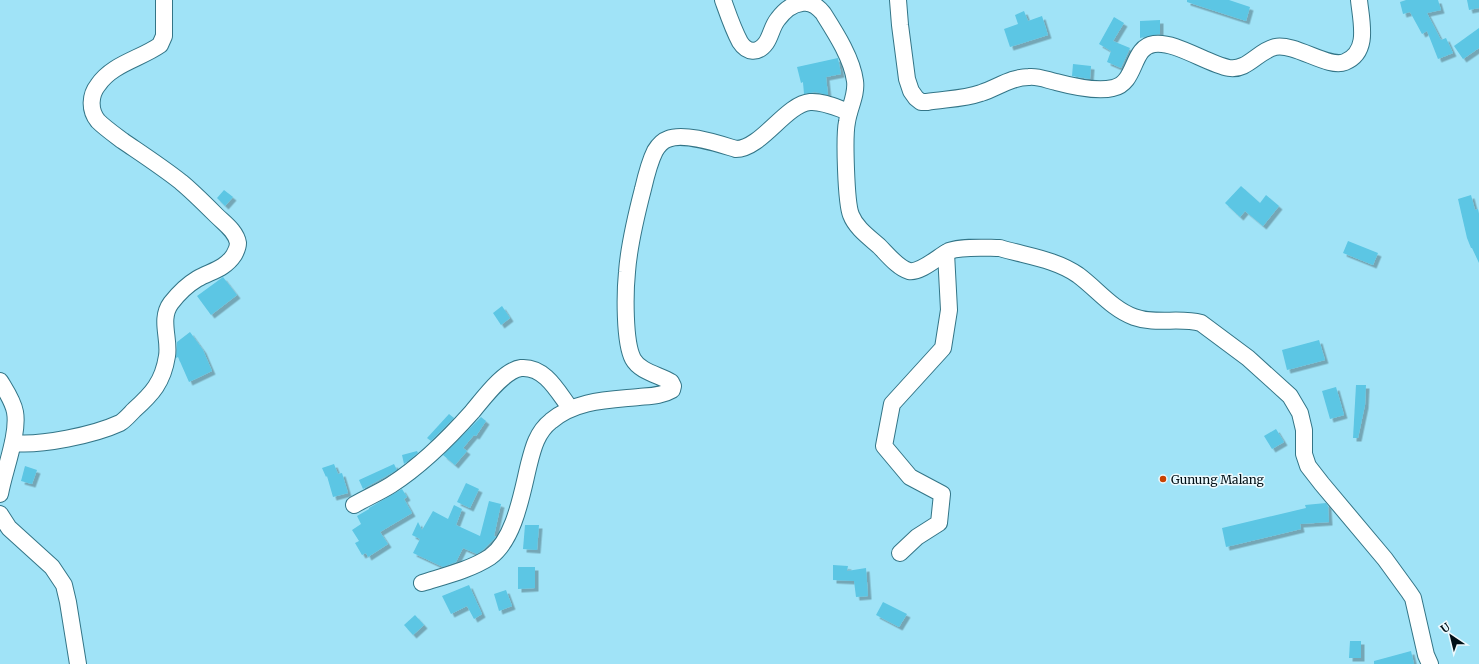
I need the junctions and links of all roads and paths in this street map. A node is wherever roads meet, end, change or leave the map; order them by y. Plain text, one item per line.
1 (164, 0) edge
2 (723, 0) edge
3 (898, 0) edge
4 (1359, 0) edge
5 (849, 112) junction
6 (946, 253) junction
7 (0, 381) edge
8 (570, 408) junction
9 (13, 443) junction
10 (0, 494) edge
11 (354, 505) dead end
12 (0, 514) edge
13 (900, 553) dead end
14 (422, 583) dead end
15 (78, 664) edge
16 (1430, 664) edge

1 - 9 street
2 - 5 street
3 - 4 street
5 - 6 street
5 - 8 street
6 - 13 street
6 - 16 street
7 - 9 street
8 - 11 street
8 - 14 street
9 - 10 street
12 - 15 street

